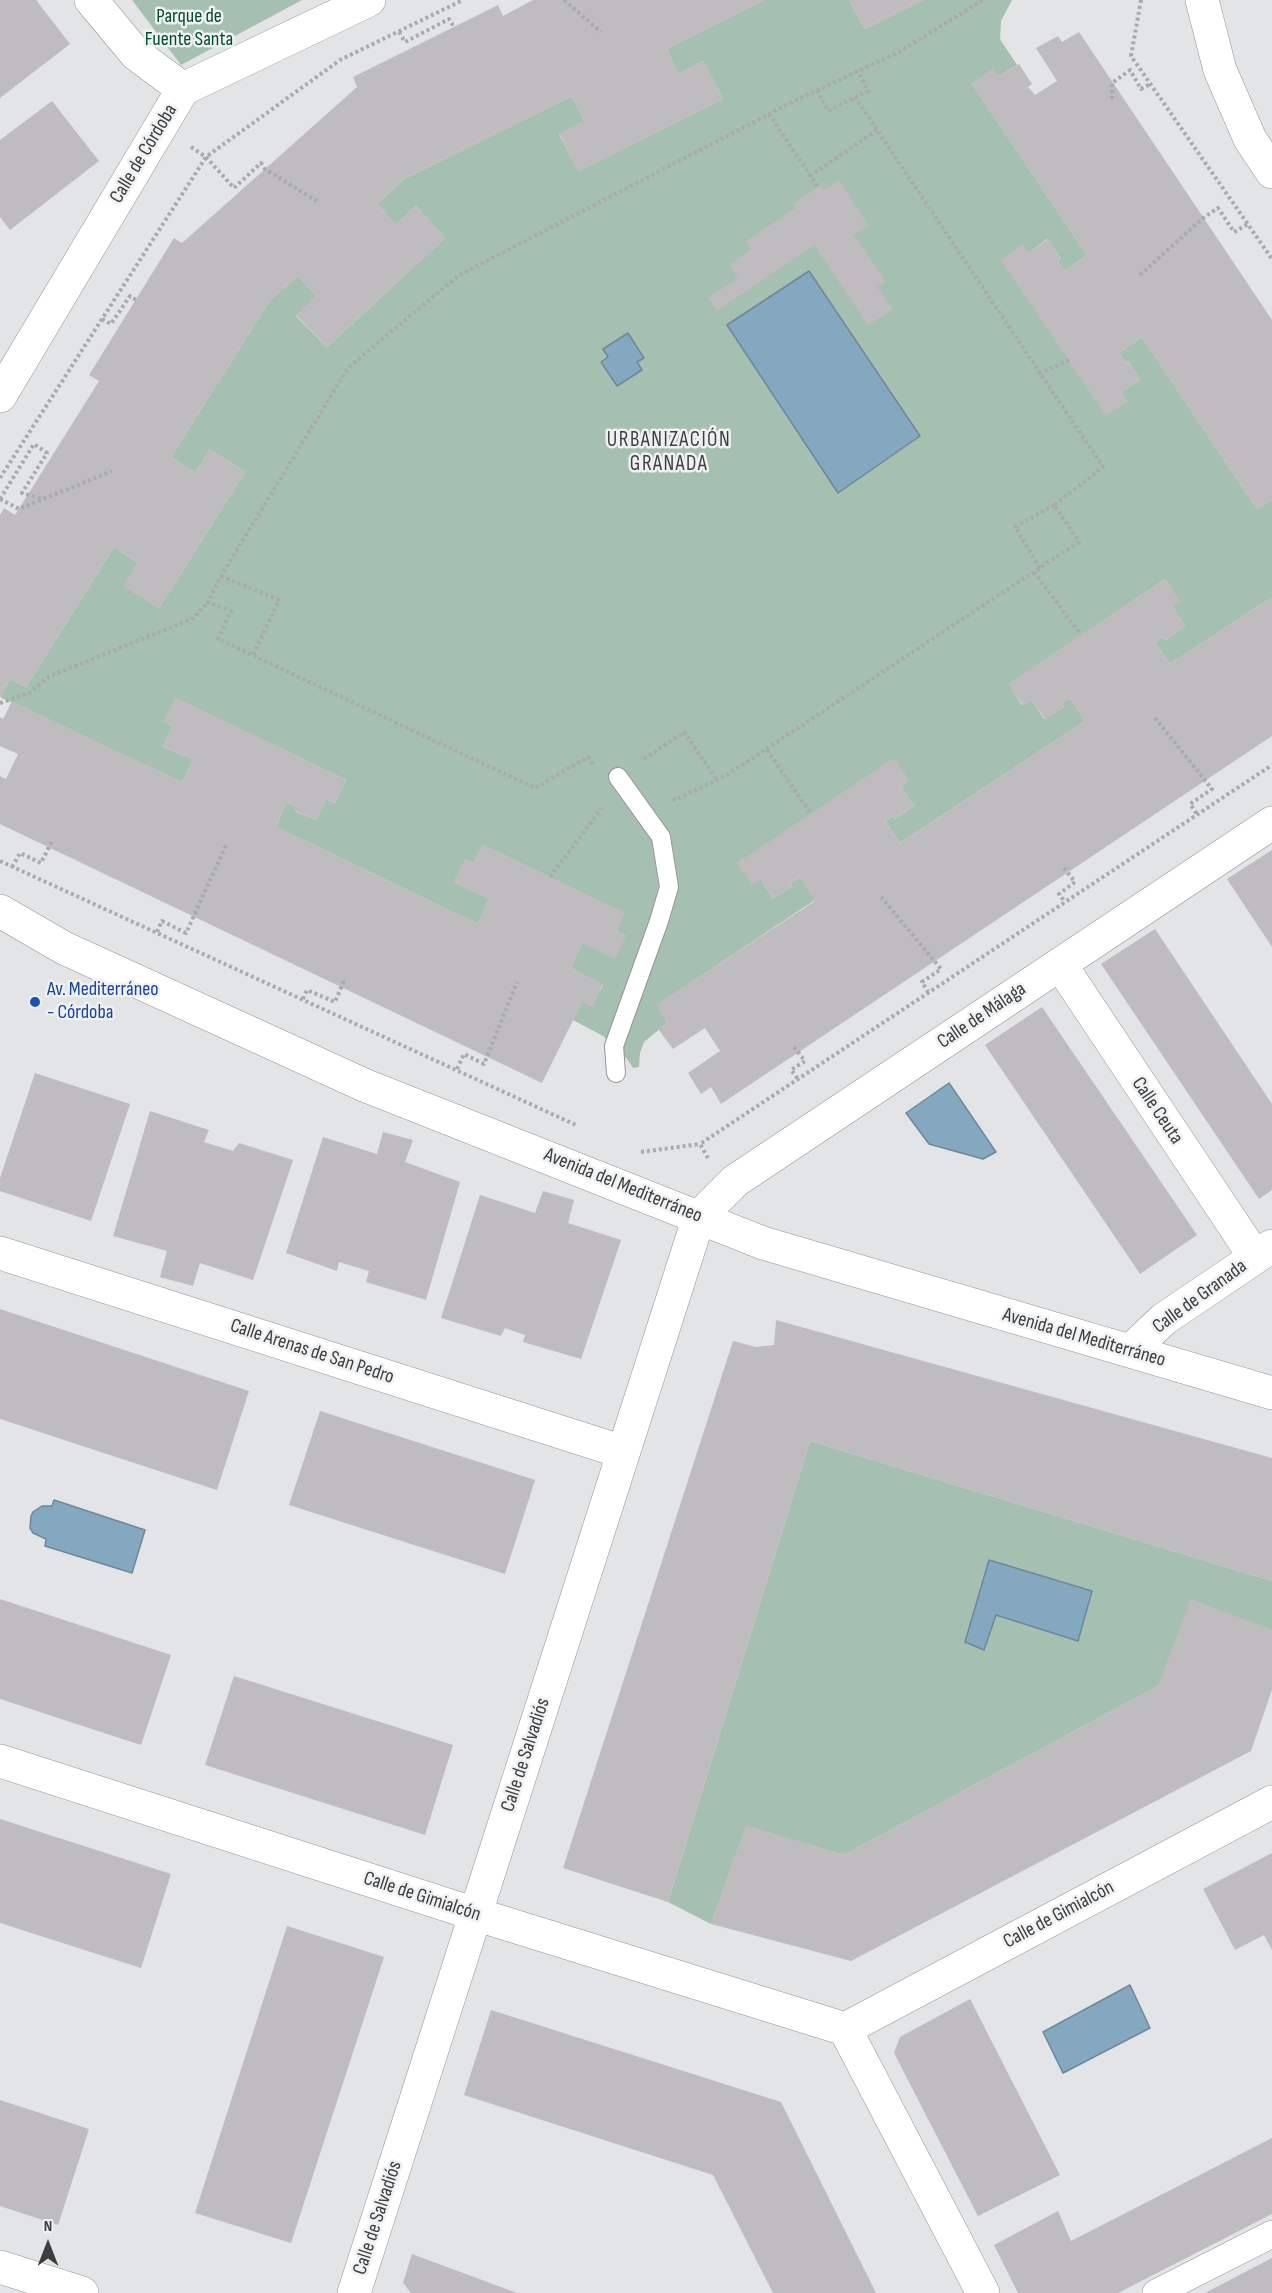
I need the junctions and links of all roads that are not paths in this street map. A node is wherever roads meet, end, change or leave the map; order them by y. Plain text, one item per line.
1 (91, 0) edge
2 (369, 0) edge
3 (1204, 2) edge
4 (183, 89) junction
5 (1272, 172) edge
6 (0, 396) edge
7 (613, 781) road end
8 (1272, 823) edge
9 (0, 911) edge
10 (1060, 964) junction
11 (616, 1073) dead end
12 (699, 1217) junction
13 (1263, 1252) edge
14 (0, 1253) edge
15 (1130, 1351) junction
16 (1272, 1393) edge
17 (623, 1452) junction
18 (0, 1761) edge
19 (1272, 1802) edge
20 (475, 1914) junction
21 (845, 2029) junction
22 (1272, 2234) edge
23 (0, 2267) edge
24 (82, 2293) edge
25 (354, 2293) edge
26 (983, 2293) edge
27 (1156, 2293) edge

1 - 4 street
2 - 4 street, Calle de Córdoba
3 - 5 street
4 - 6 street, Calle de Córdoba
7 - 11 lane
8 - 10 street, Calle de Málaga
9 - 12 street, Avenida del Mediterráneo
10 - 12 street, Calle de Málaga
10 - 13 street, Calle Ceuta
12 - 15 street, Avenida del Mediterráneo
12 - 17 street, Calle de Salvadiós
13 - 15 street, Calle de Granada
14 - 17 street, Calle Arenas de San Pedro
15 - 16 street, Avenida del Mediterráneo
17 - 20 street, Calle de Salvadiós
18 - 20 street, Calle de Gimialcón
19 - 21 street, Calle de Gimialcón
20 - 21 street, Calle de Gimialcón
20 - 25 street, Calle de Salvadiós
21 - 26 street
22 - 27 street
23 - 24 street

